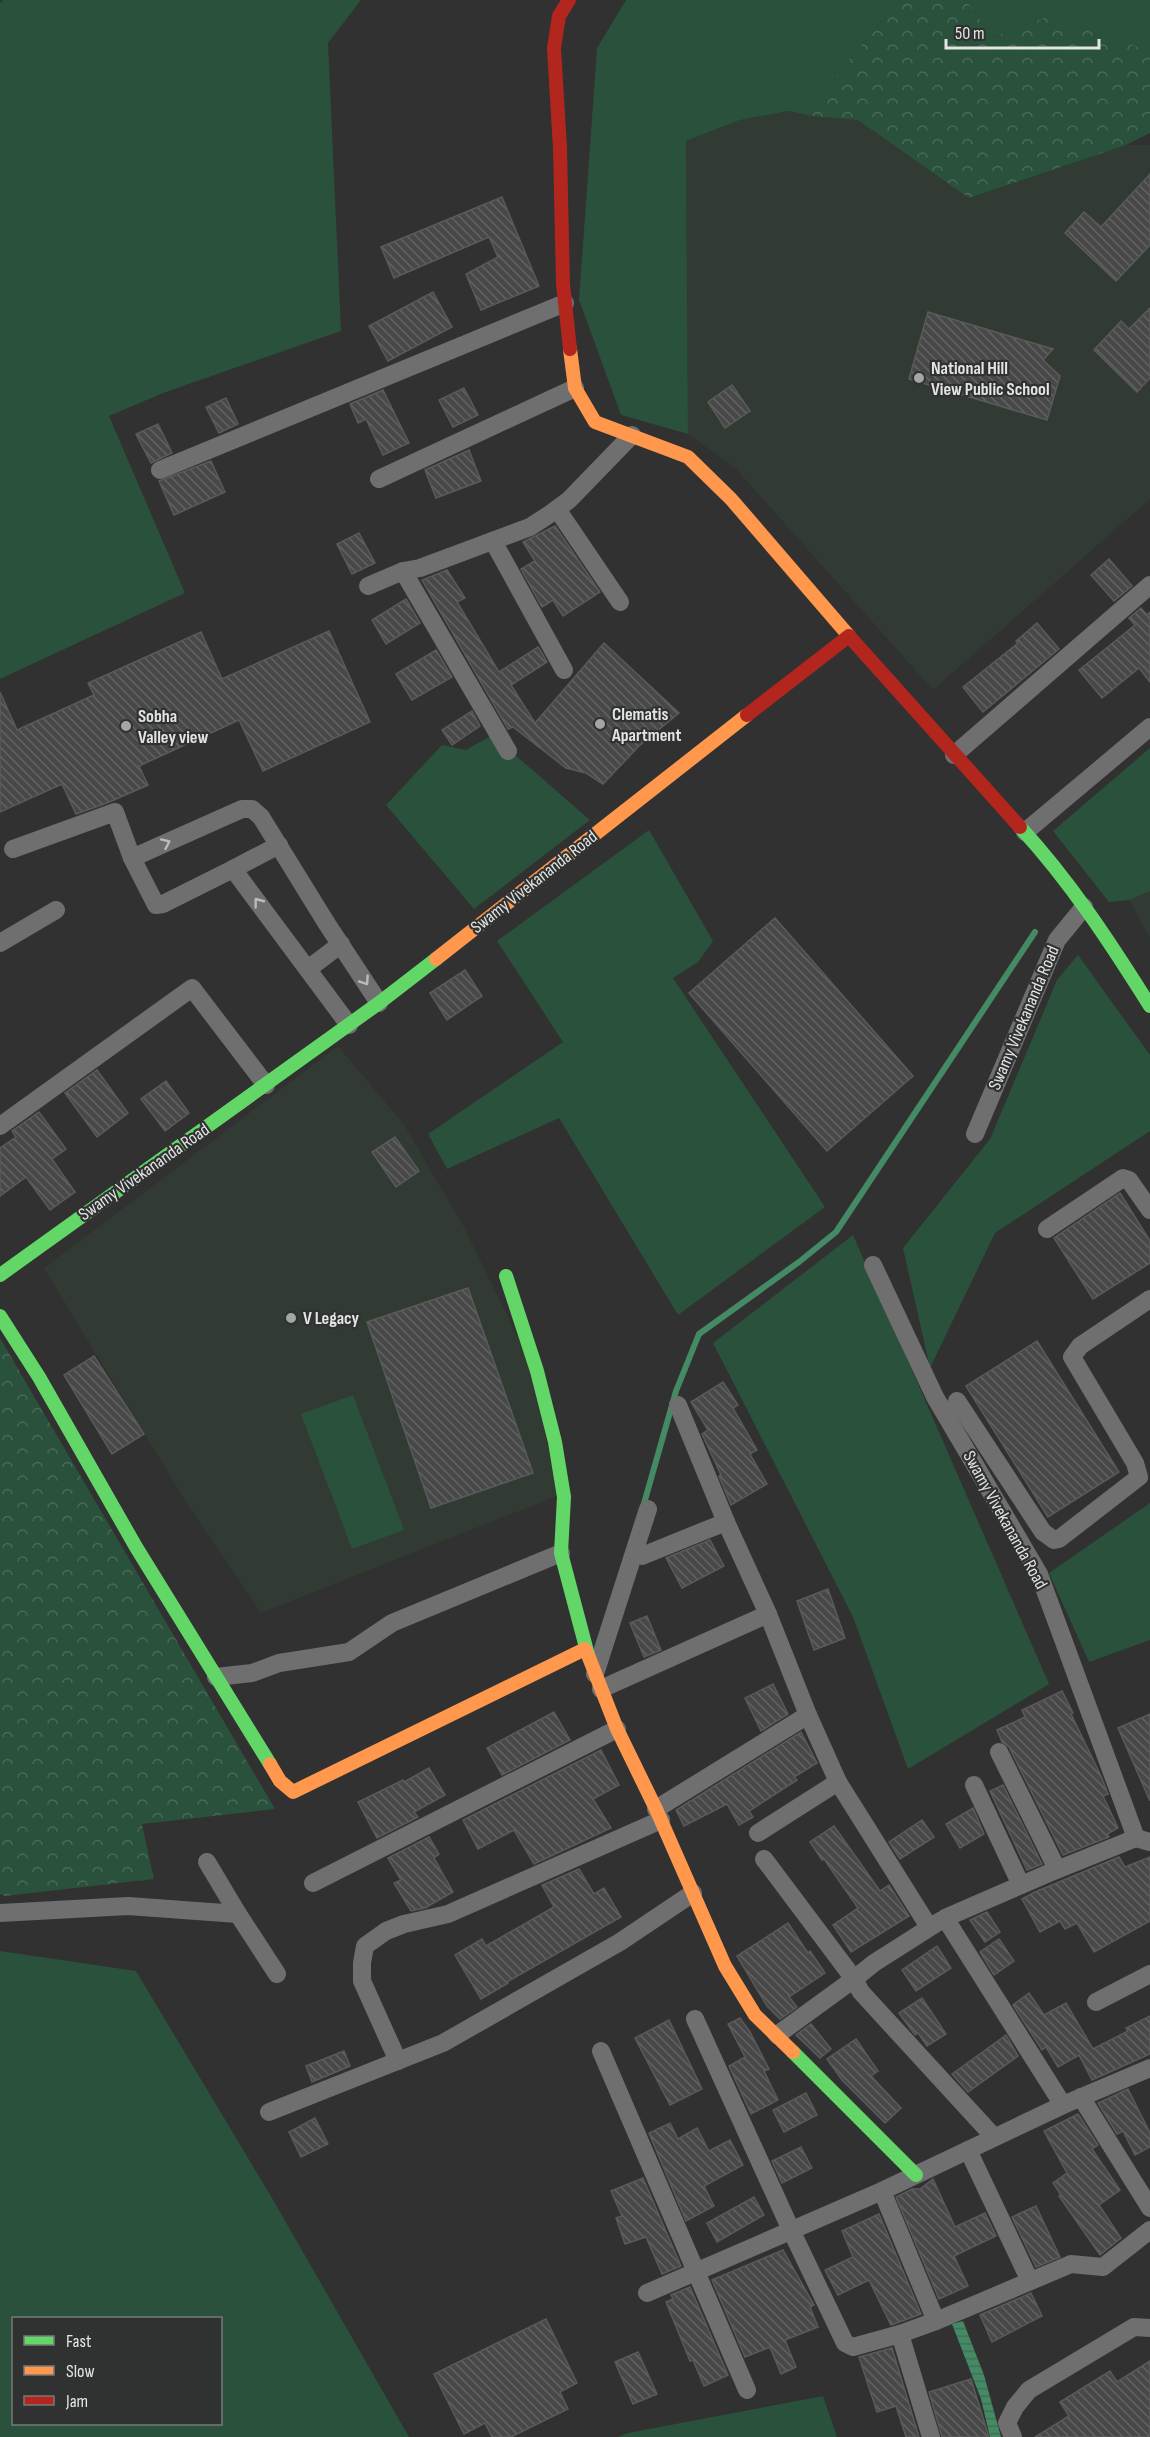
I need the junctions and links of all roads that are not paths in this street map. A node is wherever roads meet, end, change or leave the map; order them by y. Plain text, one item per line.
1 (569, 0) edge
2 (565, 303) junction
3 (575, 388) junction
4 (632, 435) junction
5 (160, 470) dead end
6 (379, 479) dead end
7 (557, 509) junction
8 (492, 541) junction
9 (403, 571) junction
10 (1150, 585) edge
11 (368, 586) dead end
12 (620, 602) dead end
13 (849, 636) junction
14 (564, 670) dead end
15 (1150, 727) edge
16 (508, 751) dead end
17 (954, 755) junction
18 (1025, 832) junction
19 (279, 845) junction
20 (13, 849) dead end
21 (132, 858) junction
22 (233, 869) junction
23 (1084, 907) junction
24 (56, 910) dead end
25 (0, 943) edge
26 (341, 944) junction
27 (308, 969) junction
28 (380, 1002) junction
29 (1150, 1006) edge
30 (349, 1025) junction
31 (267, 1085) junction
32 (0, 1126) edge
33 (975, 1134) dead end
34 (1143, 1182) edge
35 (1150, 1210) edge
36 (1047, 1229) dead end
37 (873, 1265) dead end
38 (0, 1275) edge
39 (506, 1276) dead end
40 (1150, 1299) edge
41 (0, 1316) edge
42 (957, 1401) dead end
43 (678, 1405) dead end
44 (648, 1509) dead end
45 (726, 1522) junction
46 (561, 1554) junction
47 (642, 1556) dead end
48 (768, 1614) junction
49 (585, 1649) junction
50 (216, 1677) junction
51 (598, 1681) junction
52 (808, 1715) junction
53 (617, 1729) junction
54 (999, 1752) dead end
55 (838, 1782) junction
56 (974, 1785) dead end
57 (659, 1814) junction
58 (758, 1833) dead end
59 (1143, 1840) edge
60 (764, 1859) dead end
61 (207, 1862) dead end
62 (1057, 1869) junction
63 (313, 1883) dead end
64 (1021, 1885) junction
65 (693, 1893) junction
66 (0, 1913) edge
67 (238, 1914) junction
68 (937, 1923) junction
69 (277, 1974) dead end
70 (1150, 1974) edge
71 (854, 1979) junction
72 (1096, 2002) dead end
73 (695, 2019) dead end
74 (777, 2035) junction
75 (601, 2051) dead end
76 (398, 2061) junction
77 (1150, 2068) edge
78 (1081, 2097) junction
79 (1063, 2105) junction
80 (270, 2112) dead end
81 (994, 2137) junction
82 (968, 2150) junction
83 (916, 2175) junction
84 (882, 2191) junction
85 (1150, 2208) edge
86 (791, 2230) junction
87 (1150, 2230) edge
88 (697, 2271) junction
89 (1030, 2281) junction
90 (647, 2293) dead end
91 (936, 2321) junction
92 (1150, 2328) edge
93 (900, 2334) junction
94 (747, 2390) dead end
95 (931, 2437) edge
96 (1013, 2437) edge

1 - 2 street
2 - 3 street
2 - 5 street
3 - 4 street
3 - 6 street
4 - 7 street
4 - 13 street
7 - 8 street
7 - 12 street
8 - 9 street
8 - 14 street
9 - 11 street
9 - 16 street
10 - 17 street
13 - 17 street
13 - 28 street, Swamy Vivekananda Road
15 - 18 street
17 - 18 street
18 - 23 street
21 -> 19 street
19 - 22 street
19 - 26 street
20 - 21 street
21 - 22 street
27 -> 22 street
23 - 29 street
23 - 33 street, Swamy Vivekananda Road
24 - 25 street
26 - 27 street
26 -> 28 street
27 - 30 street
28 - 30 street, Swamy Vivekananda Road
30 - 31 street, Swamy Vivekananda Road
31 - 32 street
31 - 38 street, Swamy Vivekananda Road
34 - 35 street
34 - 36 street
37 - 59 street, Swamy Vivekananda Road
39 - 46 street
40 - 42 street
41 - 50 street
43 - 45 street
44 - 51 street
45 - 47 street
45 - 48 street
46 - 49 street
46 - 50 street
48 - 51 street
48 - 52 street
49 - 50 street
49 - 51 street
51 - 53 street
52 - 55 street
52 - 57 street
53 - 57 street
53 - 63 street
54 - 62 street
55 - 58 street
55 - 68 street
56 - 64 street
57 - 65 street
57 - 76 street
59 - 62 street
60 - 71 street
61 - 67 street
62 - 64 street
64 - 68 street
65 - 74 street
65 - 76 street
66 - 67 street
67 - 69 street
68 - 71 street
68 - 79 street
70 - 72 street
71 - 74 street
71 - 81 street
73 - 86 street
74 - 83 street
75 - 88 street
76 - 80 street
77 - 78 street
78 - 79 street
78 - 85 street
79 - 81 street
81 - 82 street
82 - 83 street
82 - 89 street
83 - 84 street
84 - 86 street
84 - 91 street
86 - 88 street
86 - 93 street
87 - 89 street
88 - 90 street
88 - 94 street
89 - 91 street
91 - 93 street
92 - 96 street
93 - 95 street

